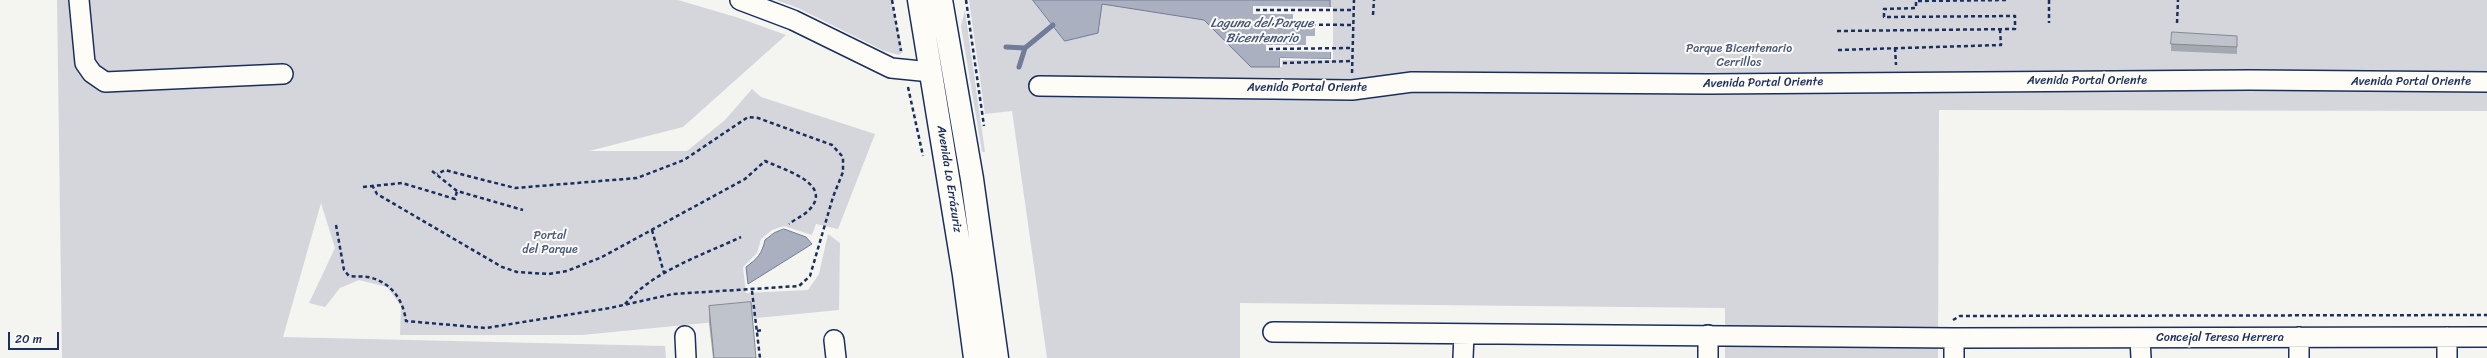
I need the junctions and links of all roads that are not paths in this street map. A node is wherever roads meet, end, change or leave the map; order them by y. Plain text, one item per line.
1 (79, 0) edge
2 (740, 0) edge
3 (919, 0) edge
4 (941, 0) edge
5 (931, 72) junction
6 (282, 74) dead end
7 (2487, 82) edge
8 (1039, 86) dead end
9 (1273, 332) dead end
10 (1464, 334) junction
11 (1708, 335) junction
12 (685, 336) dead end
13 (2299, 337) junction
14 (2446, 337) junction
15 (2487, 337) edge
16 (1954, 338) junction
17 (2140, 338) junction
18 (686, 358) edge
19 (975, 358) edge
20 (997, 358) edge
21 (1464, 358) edge
22 (1708, 358) edge
23 (1954, 358) edge
24 (2141, 358) edge
25 (2299, 358) edge
26 (2447, 358) edge

1 - 6 street
2 - 5 street
3 - 5 main road, Avenida Lo Errázuriz
4 - 20 main road, Avenida Lo Errázuriz
5 - 19 main road, Avenida Lo Errázuriz
7 - 8 street, Avenida Portal Oriente
9 - 10 street, Concejal Teresa Herrera
10 - 11 street, Concejal Teresa Herrera
10 - 21 street
11 - 16 street, Concejal Teresa Herrera
11 - 22 street
12 - 18 street
13 - 14 street, Concejal Teresa Herrera
13 - 17 street, Concejal Teresa Herrera
13 - 25 street
14 - 15 street, Concejal Teresa Herrera
14 - 26 street
16 - 17 street, Concejal Teresa Herrera
16 - 23 street
17 - 24 street

